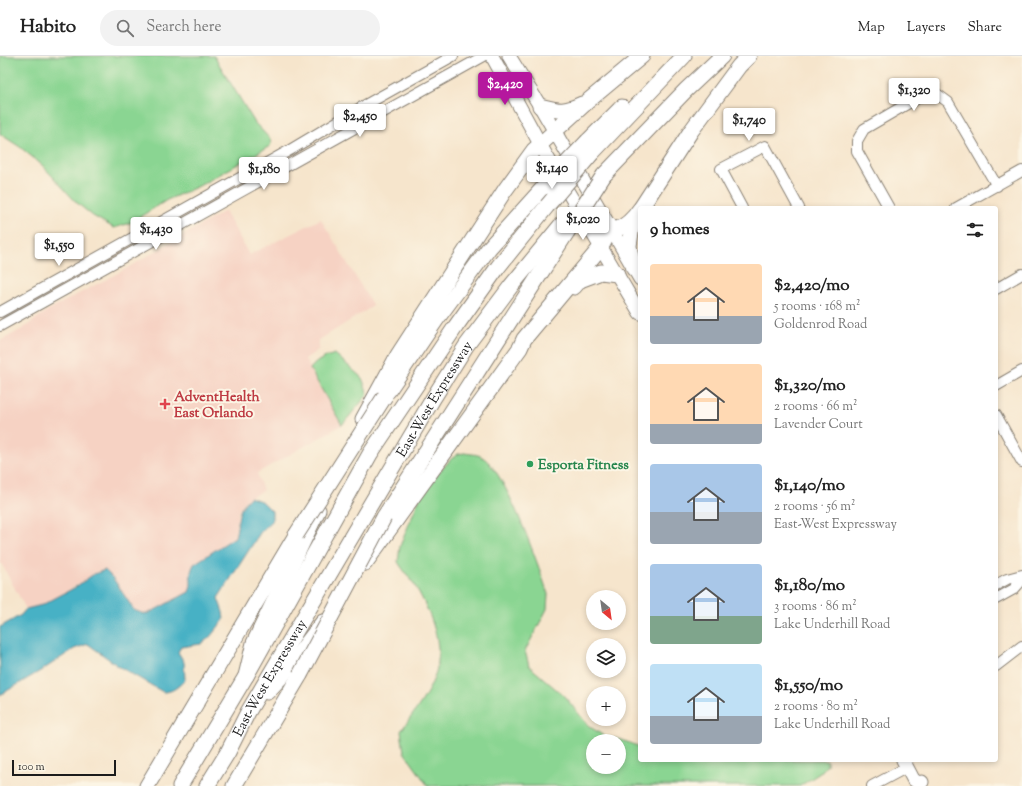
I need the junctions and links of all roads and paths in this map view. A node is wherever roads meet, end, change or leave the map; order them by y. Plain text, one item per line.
1 (453, 56) edge
2 (484, 56) edge
3 (492, 56) edge
4 (509, 56) edge
5 (642, 56) edge
6 (722, 56) edge
7 (749, 56) edge
8 (682, 58) edge
9 (588, 101) junction
10 (540, 106) junction
11 (555, 132) junction
12 (540, 144) junction
13 (590, 147) junction
14 (1022, 171) edge
15 (997, 186) junction
16 (642, 206) edge
17 (741, 206) edge
18 (798, 206) edge
19 (888, 206) edge
20 (960, 206) edge
21 (638, 212) edge
22 (166, 219) junction
23 (587, 223) junction
24 (564, 228) junction
25 (610, 229) junction
26 (172, 230) junction
27 (601, 247) junction
28 (617, 274) junction
29 (637, 274) edge
30 (1022, 274) edge
31 (998, 288) edge
32 (638, 309) edge
33 (0, 312) edge
34 (0, 326) edge
35 (520, 348) junction
36 (1022, 371) edge
37 (998, 385) edge
38 (998, 419) edge
39 (1022, 462) edge
40 (1022, 575) edge
41 (1022, 580) edge
42 (998, 584) edge
43 (998, 599) edge
44 (1022, 646) edge
45 (998, 664) edge
46 (246, 676) junction
47 (248, 712) junction
48 (910, 762) edge
49 (899, 764) edge
50 (918, 785) edge
51 (147, 786) edge
52 (180, 786) edge
53 (207, 786) edge
54 (234, 786) edge
55 (872, 786) edge

1 - 22 street
2 - 26 street
3 - 12 main road
4 - 10 main road
5 - 9 highway
6 - 24 highway, East-West Expressway, bridge
7 - 16 highway
8 - 13 highway, East-West Expressway
9 - 10 highway
9 - 11 highway
10 - 11 main road
11 - 12 highway
11 - 25 main road
12 - 23 main road
12 - 46 highway
13 - 46 highway, East-West Expressway, bridge
13 - 51 highway, bridge
14 - 15 street
15 - 19 street
15 - 20 street
17 - 18 street
21 - 25 highway
21 - 29 highway
22 - 26 street
22 - 33 street
23 - 25 highway
23 - 27 main road
24 - 47 highway, East-West Expressway
24 - 54 highway, bridge
25 - 27 highway
25 - 29 main road
26 - 34 street
27 - 28 main road
27 - 35 highway
28 - 32 main road
28 - 35 highway
30 - 31 street
35 - 47 highway
36 - 37 street
38 - 39 street
40 - 42 street
41 - 43 street
44 - 45 street
46 - 52 highway, East-West Expressway
47 - 53 highway, East-West Expressway
48 - 50 main road
49 - 50 main road
49 - 55 street

